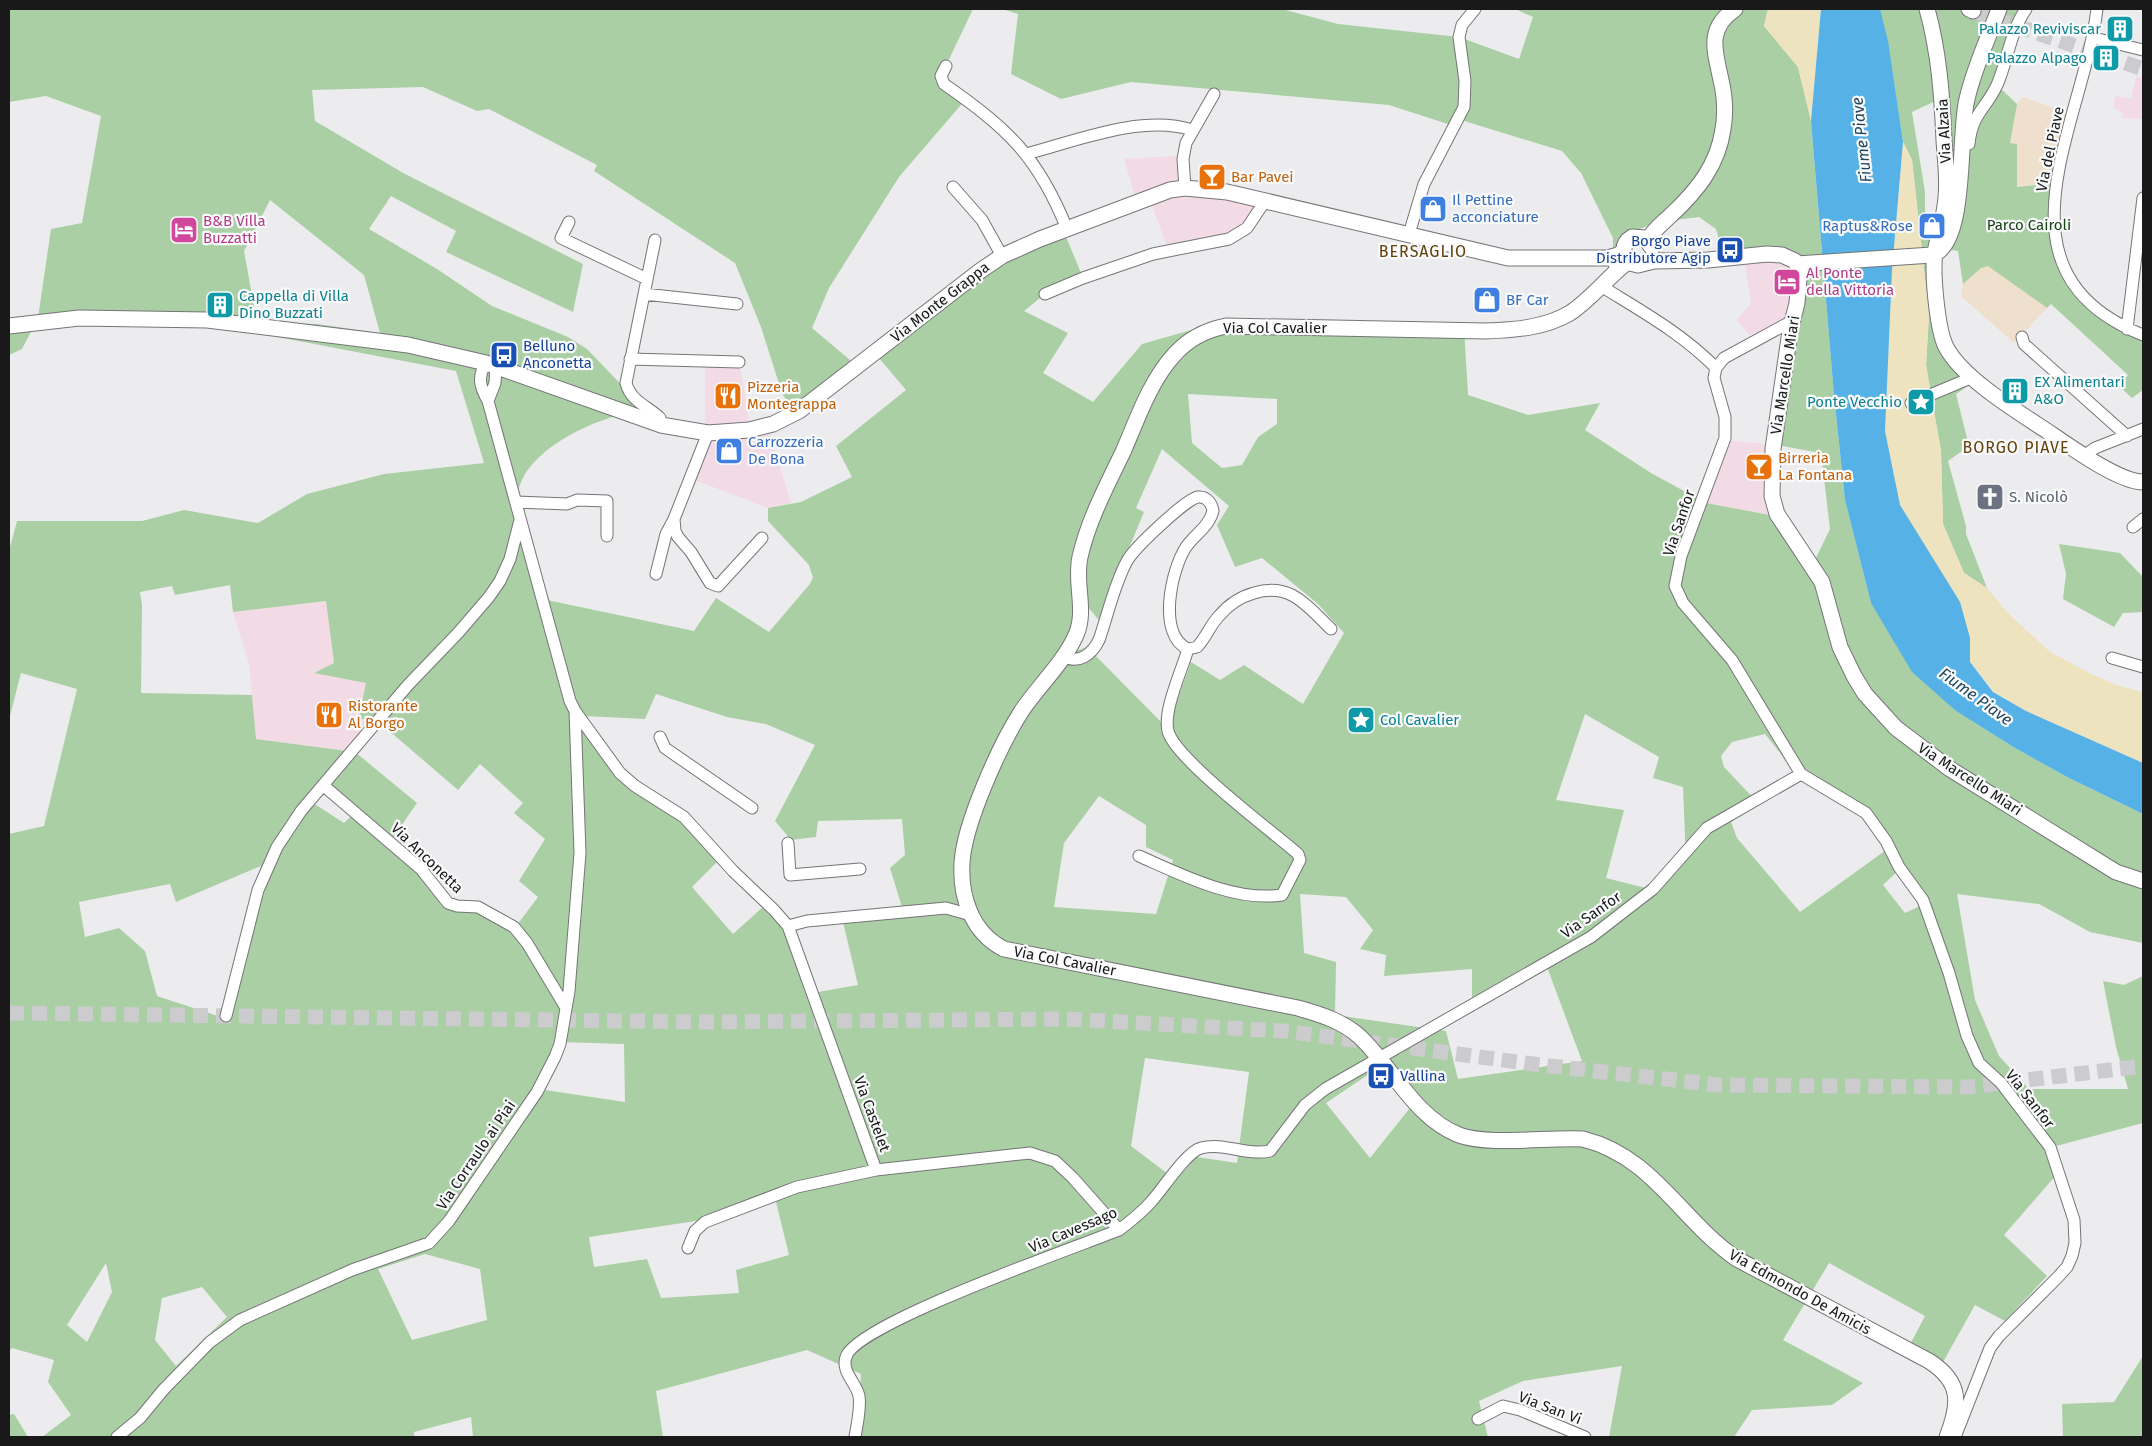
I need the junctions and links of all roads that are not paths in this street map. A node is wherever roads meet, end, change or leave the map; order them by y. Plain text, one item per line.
1 (1475, 9) edge
2 (1735, 9) edge
3 (1927, 9) edge
4 (1999, 9) edge
5 (2026, 9) edge
6 (2097, 9) edge
7 (2094, 38) junction
8 (2143, 50) edge
9 (946, 66) dead end
10 (1214, 94) dead end
11 (1192, 130) junction
12 (1968, 150) dead end
13 (1026, 154) junction
14 (953, 187) dead end
15 (1185, 188) junction
16 (2143, 198) edge
17 (1265, 201) junction
18 (569, 222) dead end
19 (1067, 228) junction
20 (1409, 234) junction
21 (656, 240) dead end
22 (1631, 252) junction
23 (1933, 254) junction
24 (1002, 256) junction
25 (1797, 264) junction
26 (647, 279) junction
27 (1604, 284) junction
28 (644, 294) junction
29 (1045, 294) dead end
30 (737, 304) dead end
31 (1792, 321) junction
32 (9, 326) edge
33 (2127, 329) junction
34 (2143, 335) edge
35 (2022, 338) dead end
36 (630, 360) junction
37 (740, 362) dead end
38 (491, 365) junction
39 (1716, 368) junction
40 (1973, 377) junction
41 (1911, 403) dead end
42 (661, 425) junction
43 (2143, 429) edge
44 (708, 433) junction
45 (2127, 436) junction
46 (2085, 455) junction
47 (2143, 482) edge
48 (516, 502) junction
49 (520, 519) junction
50 (674, 519) junction
51 (2143, 519) edge
52 (2133, 527) dead end
53 (607, 536) dead end
54 (762, 538) dead end
55 (656, 574) dead end
56 (1331, 629) dead end
57 (1188, 649) junction
58 (1063, 656) junction
59 (2112, 658) dead end
60 (2143, 667) edge
61 (575, 711) junction
62 (660, 737) dead end
63 (1801, 774) junction
64 (324, 786) junction
65 (752, 808) dead end
66 (788, 843) dead end
67 (1139, 856) dead end
68 (860, 869) dead end
69 (2143, 881) edge
70 (971, 915) junction
71 (788, 926) junction
72 (566, 1008) junction
73 (226, 1016) dead end
74 (1380, 1059) junction
75 (876, 1170) junction
76 (1119, 1230) junction
77 (688, 1248) dead end
78 (1478, 1420) dead end
79 (117, 1437) edge
80 (855, 1437) edge
81 (1585, 1437) edge
82 (1947, 1437) edge
83 (1955, 1437) edge

1 - 20 street
2 - 22 street, Via Col Cavalier
3 - 23 street, Via Alzaia
4 - 23 street
5 - 12 street
6 - 7 street, Via del Piave
7 - 8 street
7 - 33 street, Via del Piave
9 - 13 street
10 - 11 street
11 - 13 street
11 - 15 street
13 - 19 street
14 - 24 street
15 - 17 street, Via Monte Grappa
15 - 19 street, Via Monte Grappa
16 - 33 street
17 - 20 street, Via Monte Grappa
17 - 29 street
18 - 26 street
19 - 24 street, Via Monte Grappa
20 - 22 street, Via Monte Grappa
21 - 26 street
22 - 25 street, Via Monte Grappa
22 - 27 street, Via Col Cavalier
23 - 25 street
23 - 40 street, Via Alzaia
24 - 44 street, Via Monte Grappa
25 - 31 street, Via Marcello Miari
26 - 28 street
27 - 39 street
27 - 58 street, Via Col Cavalier
28 - 30 street
28 - 36 street
31 - 39 street
31 - 69 street, Via Marcello Miari
32 - 38 street, Via Monte Grappa
33 - 34 street, Via del Piave
35 - 45 street
36 - 37 street
36 - 42 street
38 - 42 street, Via Monte Grappa
38 - 48 street
39 - 63 street, Via Sanfor
40 - 41 street
40 - 46 street, Via Alzaia
42 - 44 street, Via Monte Grappa
43 - 45 street
44 - 50 street
45 - 46 street
46 - 47 street, Via Alzaia
48 - 49 street
48 - 53 street
49 - 61 street
49 - 64 street
50 - 54 street
50 - 55 street
51 - 52 street
56 - 57 street
57 - 58 street
57 - 67 street
58 - 70 street, Via Col Cavalier
59 - 60 street
61 - 71 street, Via Castelet
61 - 72 street, Via Corraulo ai Piai
62 - 65 street
63 - 74 street, Via Sanfor
63 - 83 street, Via Sanfor
64 - 72 street, Via Anconetta
64 - 73 street
66 - 68 street
70 - 71 street
70 - 74 street, Via Col Cavalier
71 - 75 street, Via Castelet
72 - 79 street, Via Corraulo ai Piai
74 - 76 street, Via Cavessago
74 - 82 street, Via Edmondo De Amicis
75 - 76 street
75 - 77 street, Via Castelet
76 - 80 street, Via Cavessago
78 - 81 street, Via San Vi

